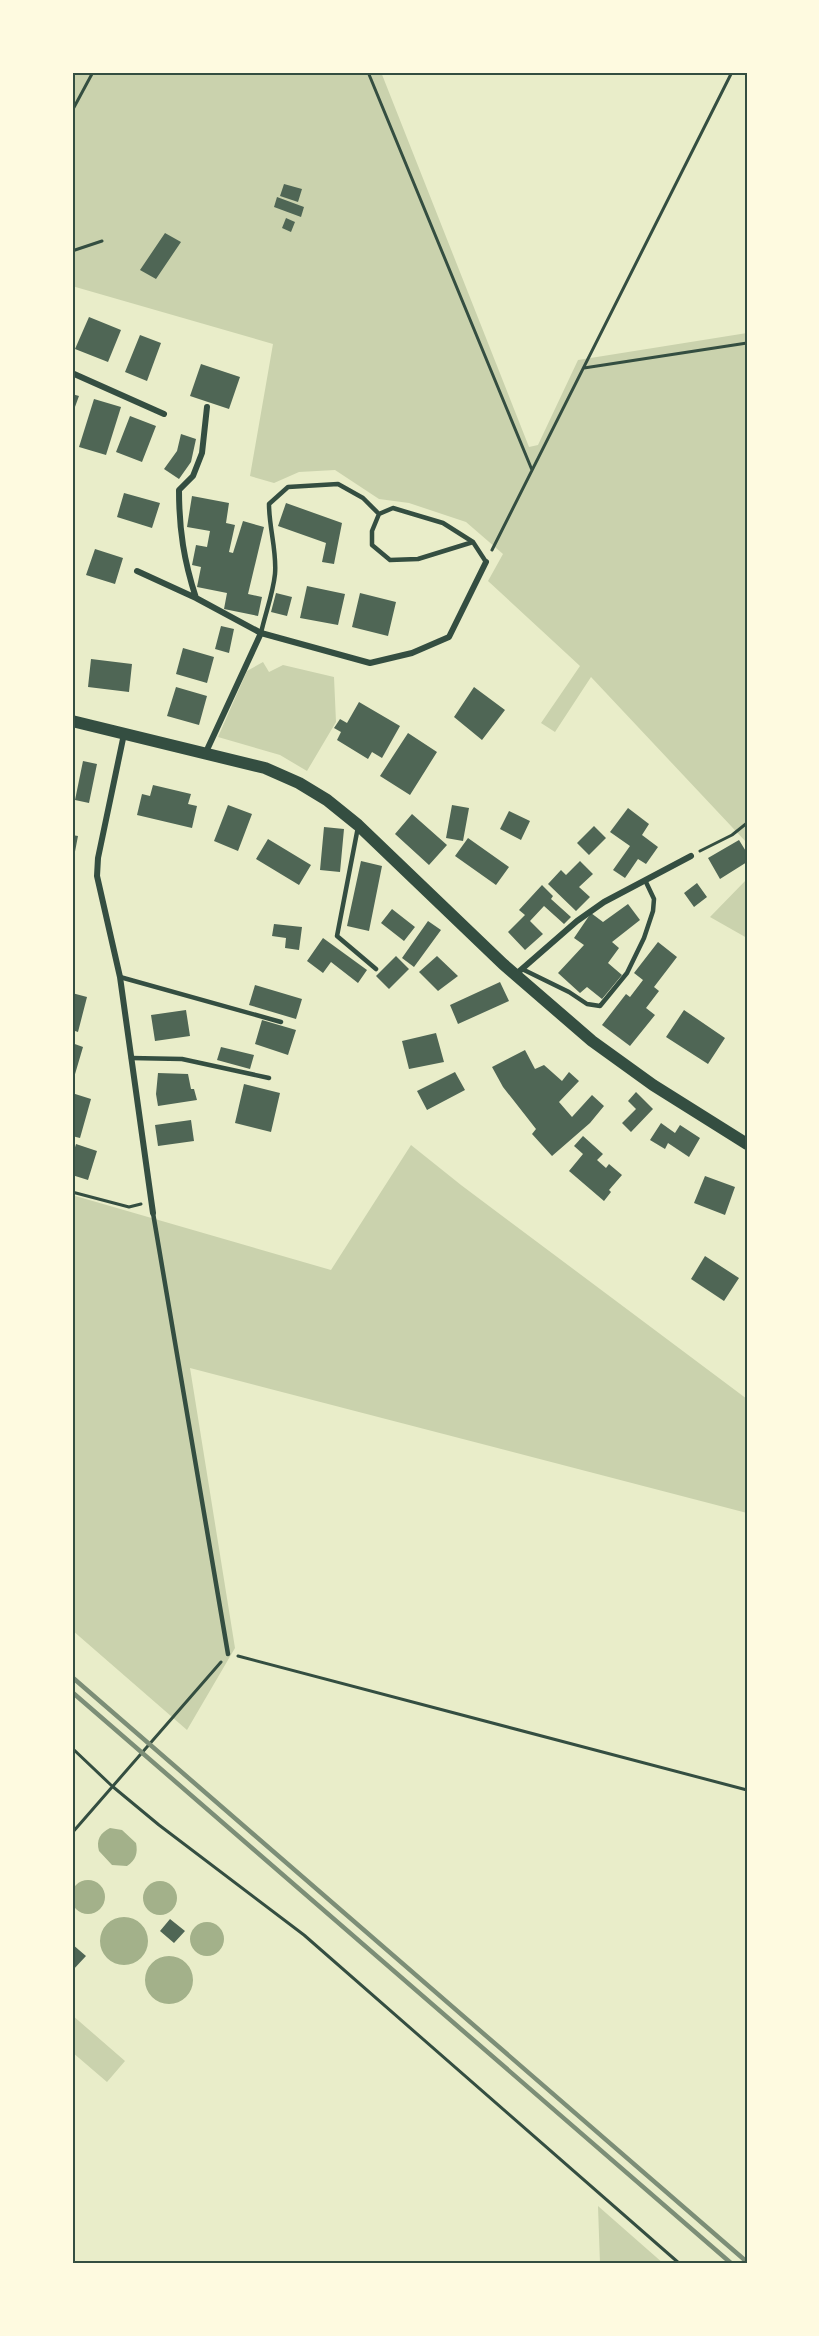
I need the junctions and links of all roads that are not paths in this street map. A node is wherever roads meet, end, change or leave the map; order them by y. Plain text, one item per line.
1 (72, 373) edge
2 (207, 407) dead end
3 (164, 414) dead end
4 (379, 514) junction
5 (472, 542) junction
6 (486, 562) joint
7 (137, 571) dead end
8 (196, 598) junction
9 (261, 633) junction
10 (72, 721) edge
11 (124, 733) junction
12 (206, 752) junction
13 (358, 825) junction
14 (691, 856) road end
15 (645, 880) junction
16 (376, 969) dead end
17 (519, 972) junction
18 (120, 977) junction
19 (281, 1022) dead end
20 (131, 1058) junction
21 (269, 1078) dead end
22 (747, 1144) edge
23 (153, 1213) joint
24 (228, 1654) road end

1 - 3 street
2 - 8 street
4 - 5 lane
4 - 5 lane
4 - 9 lane
5 - 6 lane
6 - 9 street
7 - 8 street
8 - 9 street
9 - 12 street
10 - 11 main road
11 - 12 main road
11 - 18 street
12 - 13 main road
13 - 16 lane
13 - 17 main road
14 - 15 street
15 - 17 street
15 - 17 lane
17 - 22 main road
18 - 19 lane
18 - 20 street
20 - 21 lane
20 - 23 street
23 - 24 lane

